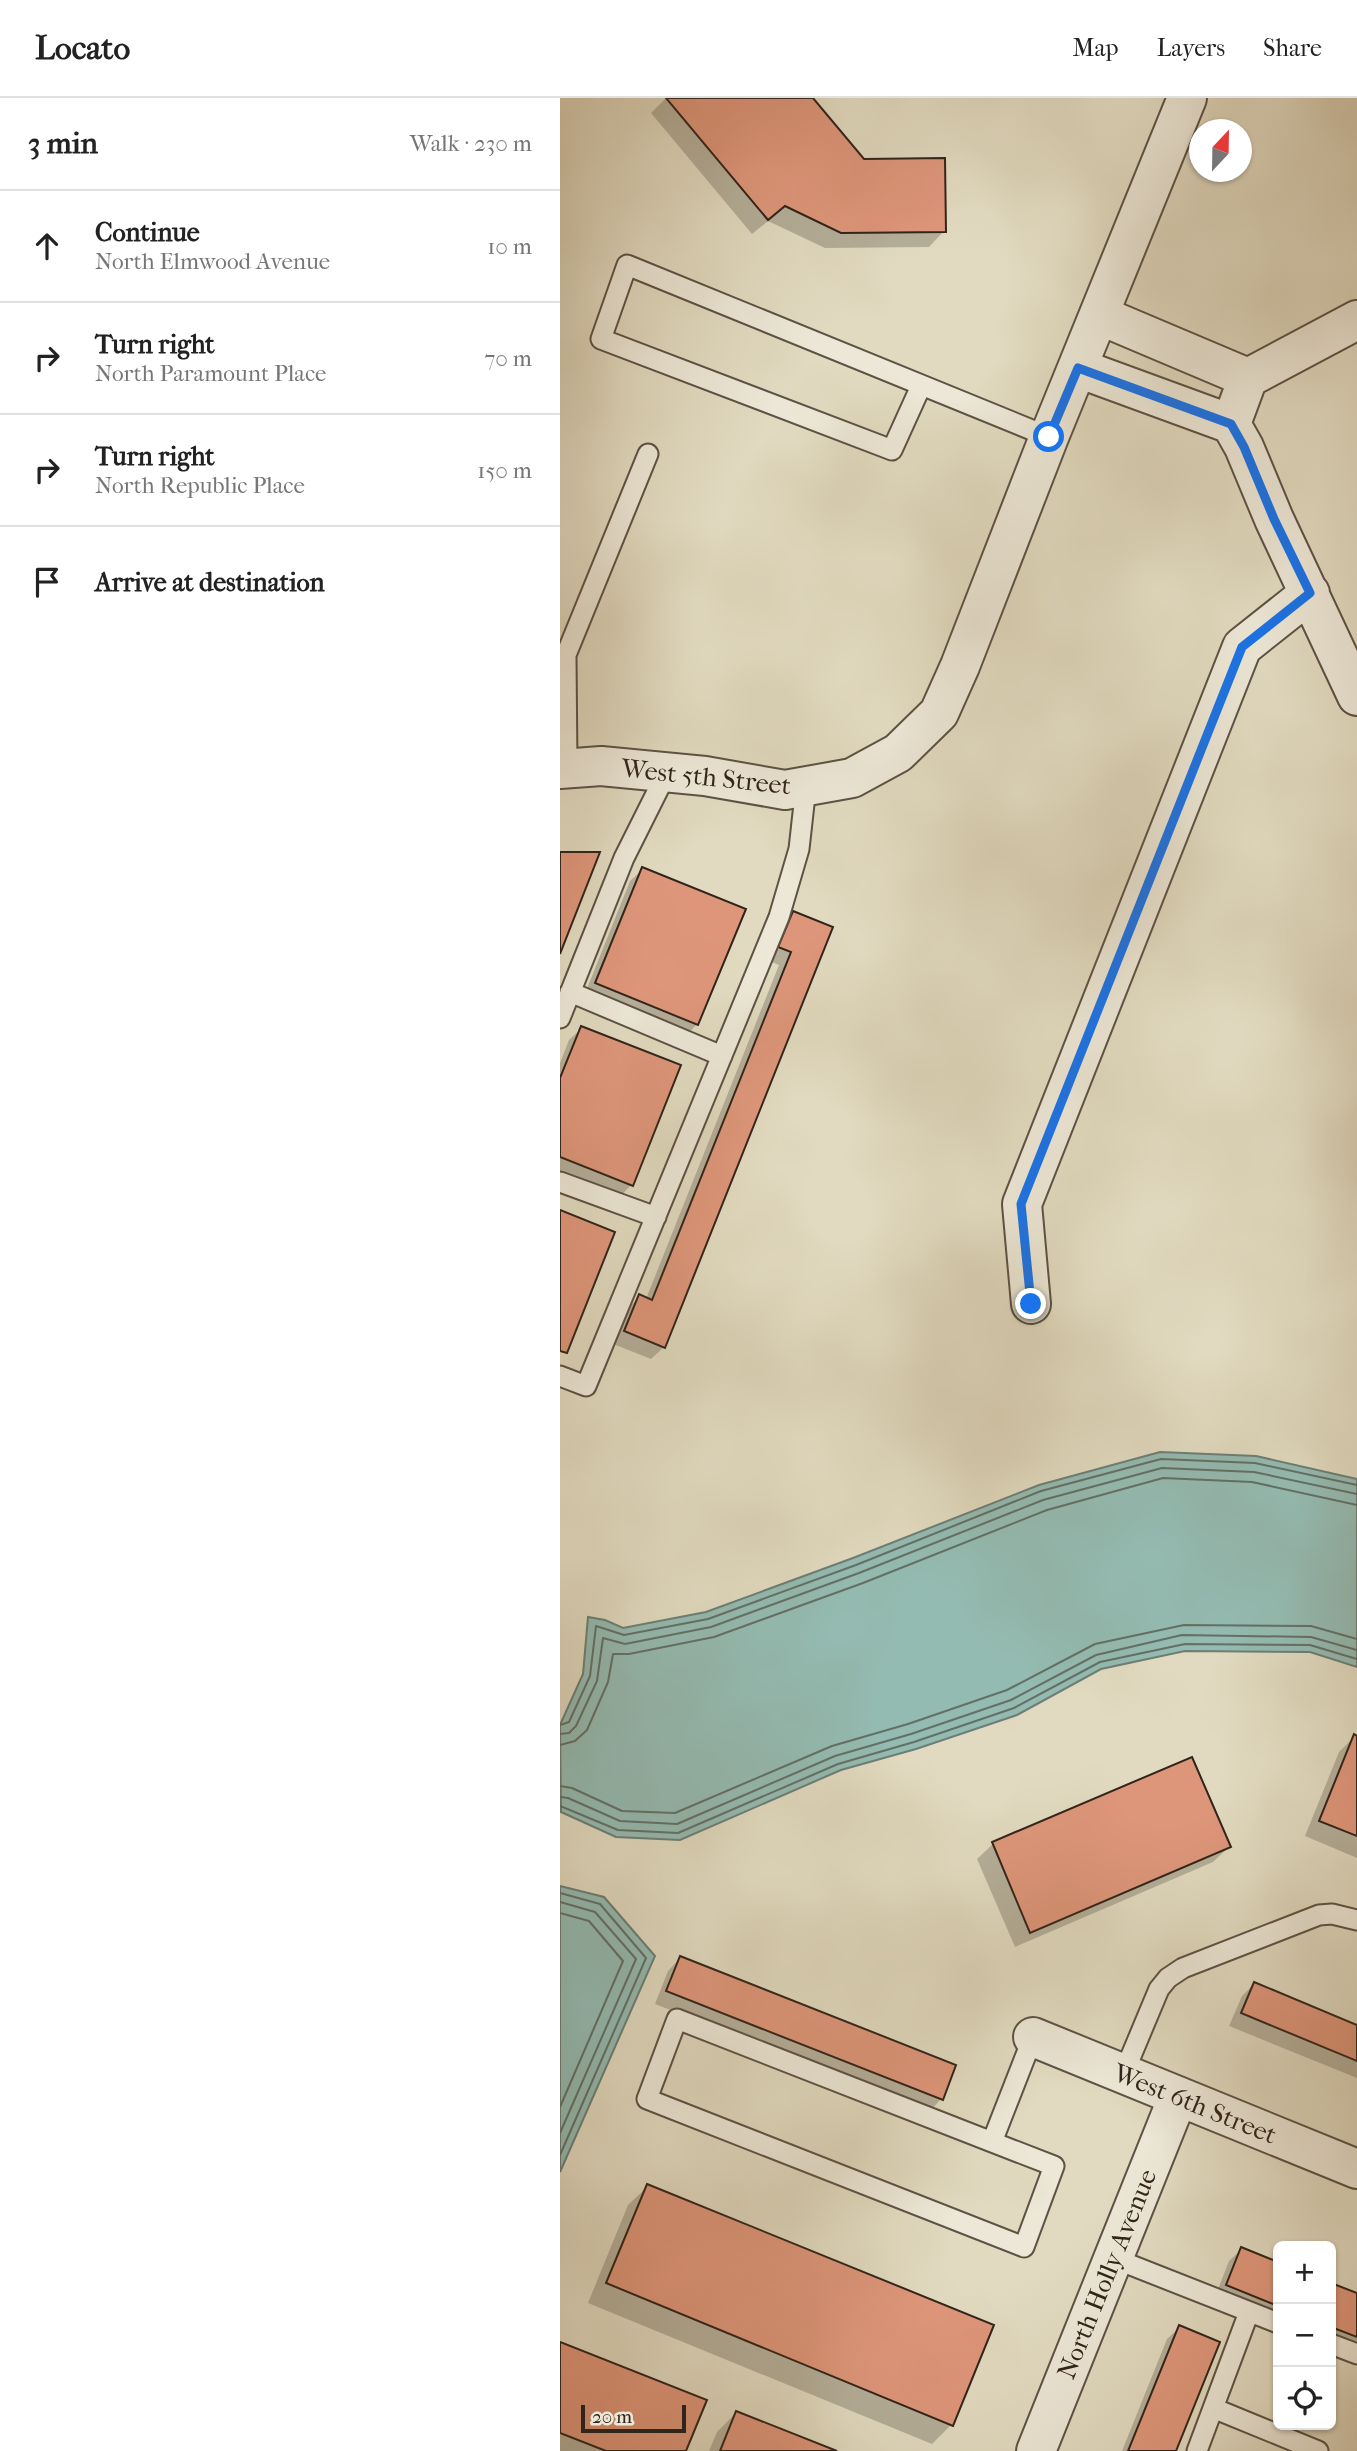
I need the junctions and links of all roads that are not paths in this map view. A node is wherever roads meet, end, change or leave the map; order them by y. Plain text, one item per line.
1 (1187, 98) edge
2 (1099, 315) junction
3 (1357, 320) edge
4 (1078, 368) junction
5 (1248, 378) junction
6 (921, 386) junction
7 (1231, 424) junction
8 (1049, 437) junction
9 (648, 454) dead end
10 (1310, 593) junction
11 (563, 655) edge
12 (1357, 696) edge
13 (564, 769) edge
14 (667, 772) junction
15 (806, 786) junction
16 (570, 992) junction
17 (560, 1018) edge
18 (722, 1056) junction
19 (560, 1182) edge
20 (656, 1217) junction
21 (1031, 1304) dead end
22 (560, 1376) edge
23 (1357, 1920) edge
24 (1033, 2038) joint
25 (1123, 2075) junction
26 (1178, 2096) junction
27 (992, 2142) junction
28 (1357, 2169) edge
29 (1113, 2258) junction
30 (1250, 2312) junction
31 (1273, 2321) edge
32 (1336, 2345) edge
33 (1357, 2354) edge
34 (1213, 2409) junction
35 (1036, 2451) edge
36 (1197, 2451) edge
37 (1318, 2451) edge

1 - 2 street, West 5th Street
2 - 4 street, West 5th Street
2 - 5 street
3 - 5 street
4 - 7 street
4 - 8 street, West 5th Street
5 - 7 street
6 - 6 lane
6 - 8 lane
7 - 10 street
8 - 15 street, West 5th Street
9 - 11 lane
10 - 12 street
10 - 21 street
11 - 13 lane
13 - 14 street, West 5th Street
14 - 15 street, West 5th Street
14 - 16 lane
15 - 18 lane
16 - 17 lane
16 - 18 lane
18 - 20 lane
19 - 20 lane
20 - 22 lane
23 - 25 lane
24 - 25 street, West 6th Street
24 - 27 lane
25 - 26 street, West 6th Street
26 - 28 street, West 6th Street
26 - 29 street, North Holly Avenue
27 - 27 lane
29 - 30 lane
29 - 35 street, North Holly Avenue
30 - 31 lane
30 - 34 lane
32 - 33 lane
34 - 36 lane
34 - 37 lane

